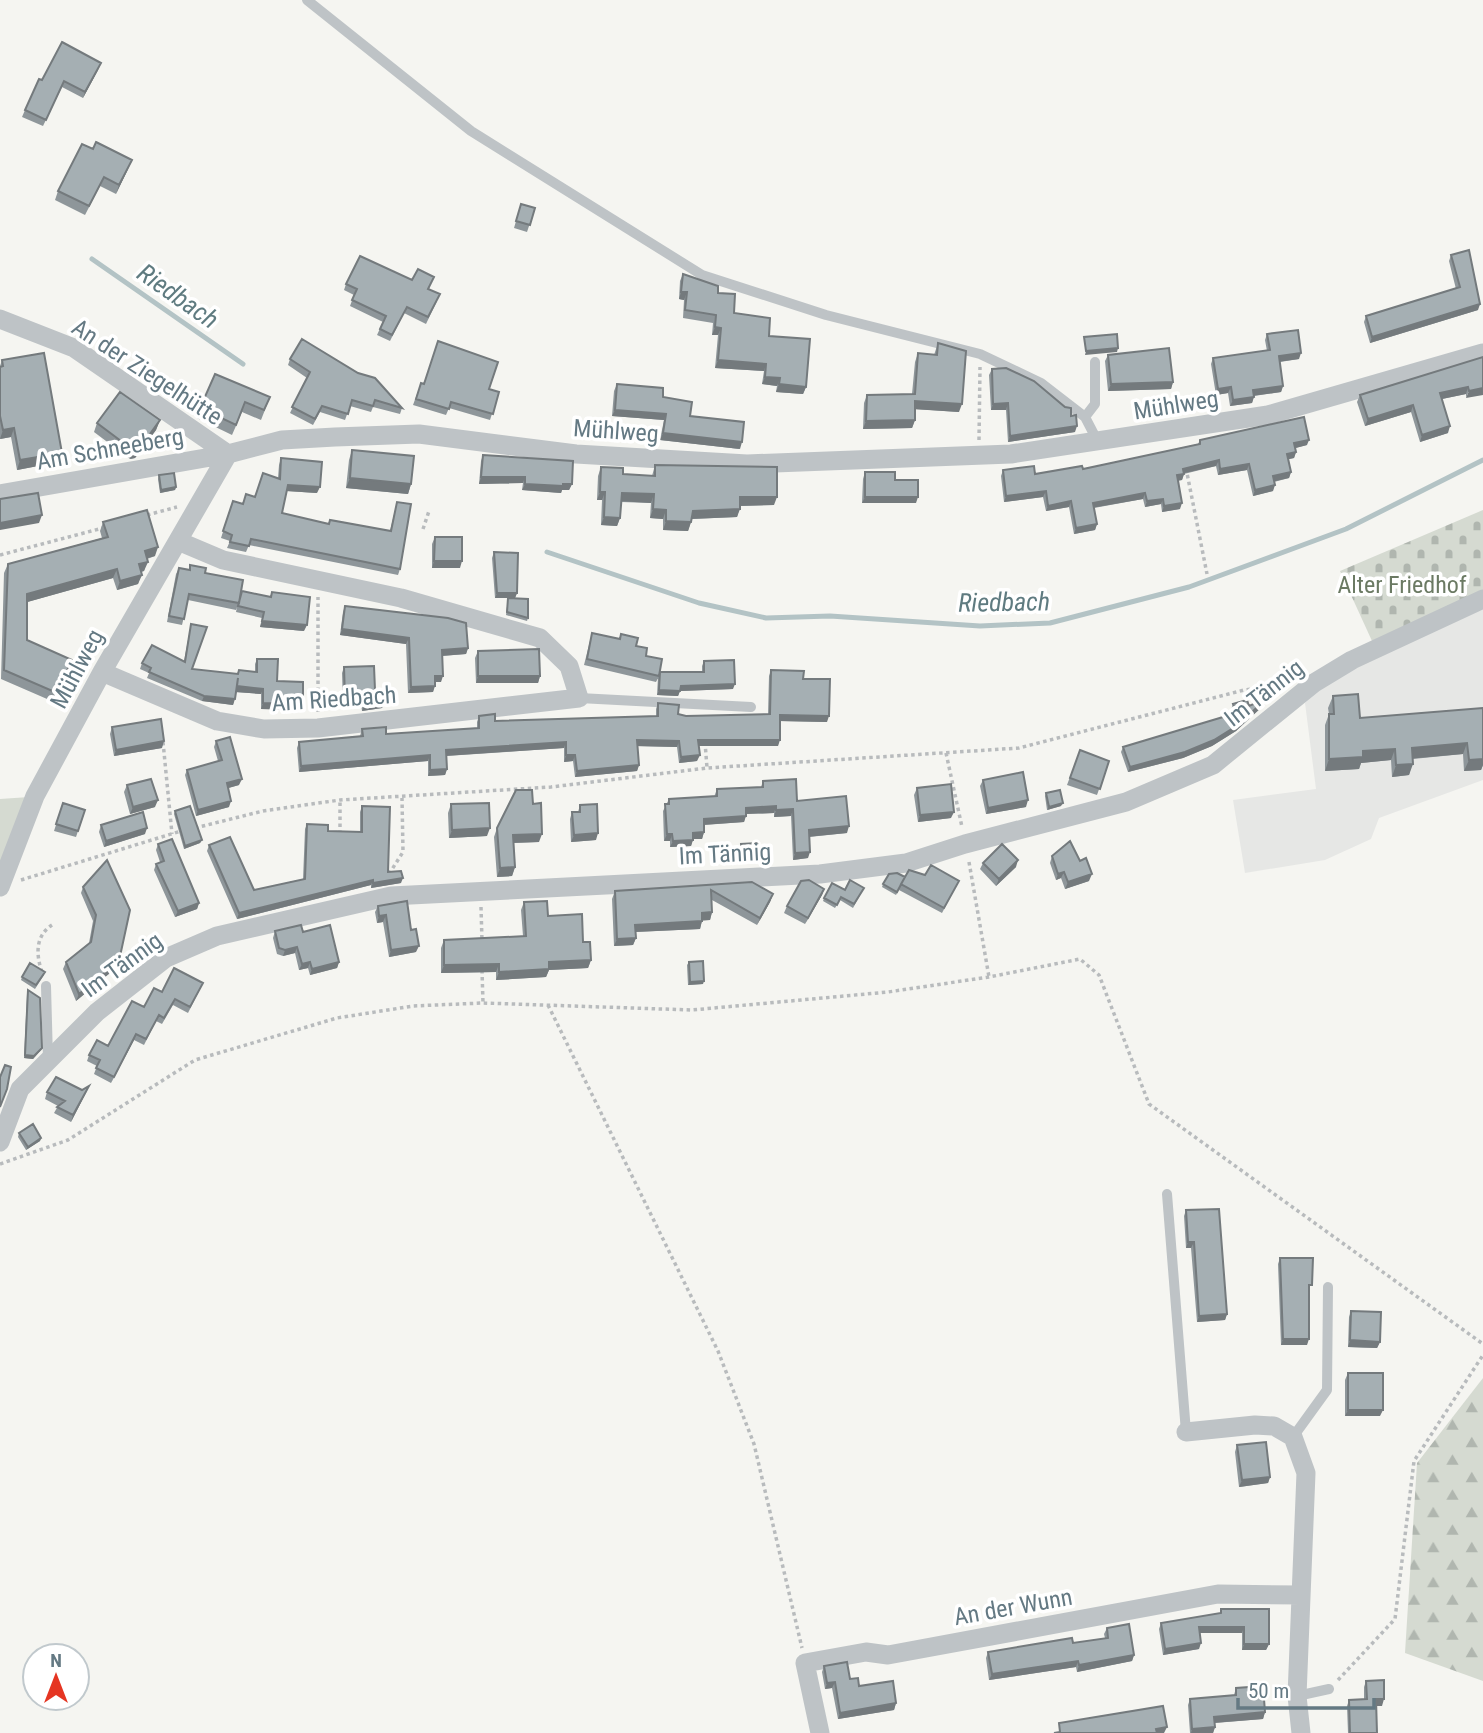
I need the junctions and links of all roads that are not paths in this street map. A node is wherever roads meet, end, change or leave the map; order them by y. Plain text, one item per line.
1 (307, 0) edge
2 (0, 319) edge
3 (1483, 353) edge
4 (1095, 362) dead end
5 (1085, 416) junction
6 (1099, 442) junction
7 (228, 454) junction
8 (0, 494) edge
9 (178, 541) junction
10 (1483, 598) edge
11 (102, 672) junction
12 (579, 698) junction
13 (751, 707) dead end
14 (0, 887) edge
15 (46, 986) road end
16 (48, 1060) junction
17 (0, 1142) edge
18 (1167, 1194) dead end
19 (1328, 1287) dead end
20 (1186, 1432) joint
21 (1293, 1437) junction
22 (1301, 1595) junction
23 (1329, 1689) road end
24 (1297, 1696) junction
25 (820, 1733) edge
26 (1301, 1733) edge

1 - 5 lane
2 - 7 street, An der Ziegelhütte
3 - 6 street, Mühlweg
4 - 5 lane
5 - 6 lane
6 - 7 street, Mühlweg
7 - 8 street, Am Schneeberg
7 - 9 street, Mühlweg
9 - 11 street, Mühlweg
9 - 12 street
10 - 16 street, Im Tännig
11 - 12 street, Am Riedbach
11 - 14 street, Mühlweg
12 - 13 lane, Am Riedbach
15 - 16 lane
16 - 17 street, Im Tännig
18 - 20 lane
19 - 21 lane
20 - 21 street
21 - 22 street
22 - 24 street
22 - 25 street, An der Wunn
23 - 24 lane
24 - 26 street

